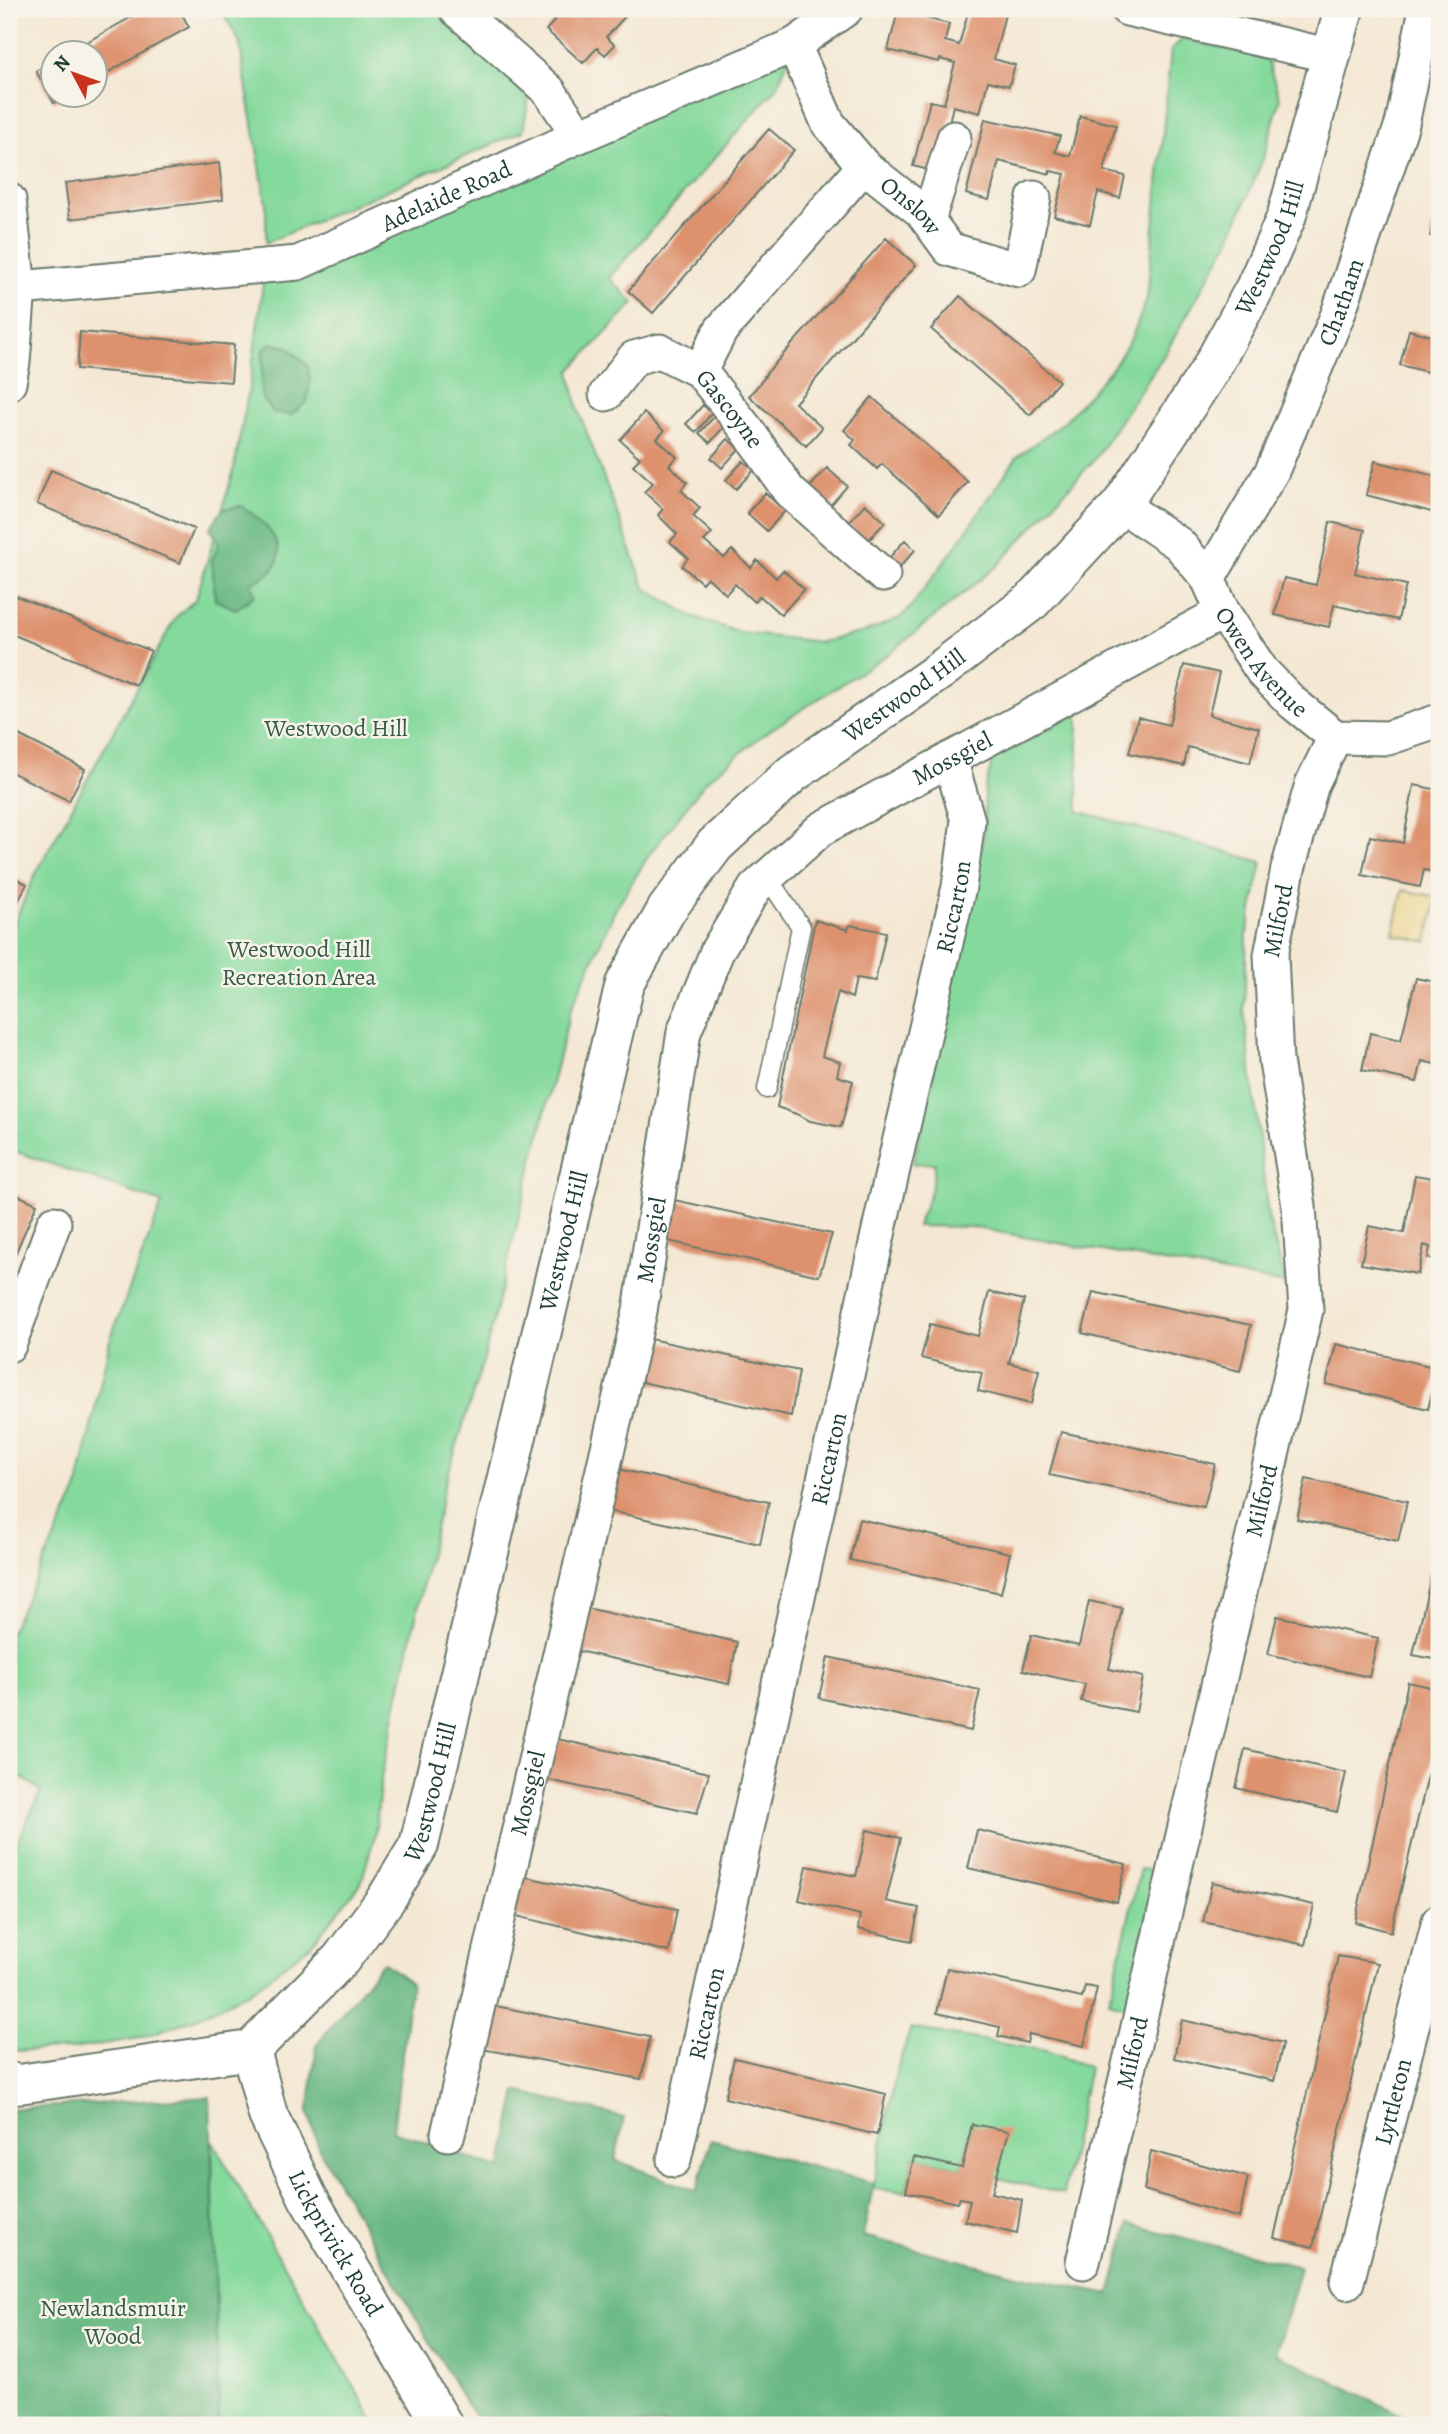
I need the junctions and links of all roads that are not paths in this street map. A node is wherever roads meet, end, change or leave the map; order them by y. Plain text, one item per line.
1 (456, 9) edge
2 (846, 9) edge
3 (1127, 9) edge
4 (1344, 9) edge
5 (1426, 9) edge
6 (794, 45) junction
7 (1332, 56) junction
8 (579, 135) junction
9 (954, 138) dead end
10 (863, 166) junction
11 (1034, 198) dead end
12 (9, 200) edge
13 (928, 220) junction
14 (19, 288) junction
15 (700, 371) junction
16 (9, 383) edge
17 (606, 394) dead end
18 (1121, 505) junction
19 (883, 575) dead end
20 (1208, 579) junction
21 (1223, 612) junction
22 (1439, 721) edge
23 (1335, 737) junction
24 (950, 759) junction
25 (767, 877) junction
26 (767, 1090) dead end
27 (54, 1223) dead end
28 (9, 1345) edge
29 (1439, 1922) edge
30 (251, 2050) junction
31 (9, 2082) edge
32 (448, 2134) dead end
33 (674, 2161) dead end
34 (1083, 2262) dead end
35 (1347, 2282) dead end
36 (443, 2425) edge

1 - 8 street
2 - 6 street, Adelaide Road
3 - 7 street
4 - 7 street, Westwood Hill
5 - 20 street, Chatham
6 - 8 street, Adelaide Road
6 - 10 street, Onslow
7 - 18 street, Westwood Hill
8 - 14 street, Adelaide Road
9 - 13 street
10 - 13 street, Onslow
10 - 15 street, Gascoyne
11 - 13 street, Onslow
12 - 14 street
14 - 16 street
15 - 17 street
15 - 19 street, Gascoyne
18 - 20 street, Owen Avenue
18 - 30 street, Westwood Hill
20 - 21 street, Owen Avenue
21 - 23 street, Owen Avenue
21 - 24 street, Mossgiel
22 - 23 street
23 - 34 street, Milford
24 - 25 street, Mossgiel
24 - 33 street, Riccarton
25 - 26 lane
25 - 32 street, Mossgiel
27 - 28 street
29 - 35 street, Lyttleton
30 - 31 street
30 - 36 street, Lickprivick Road

